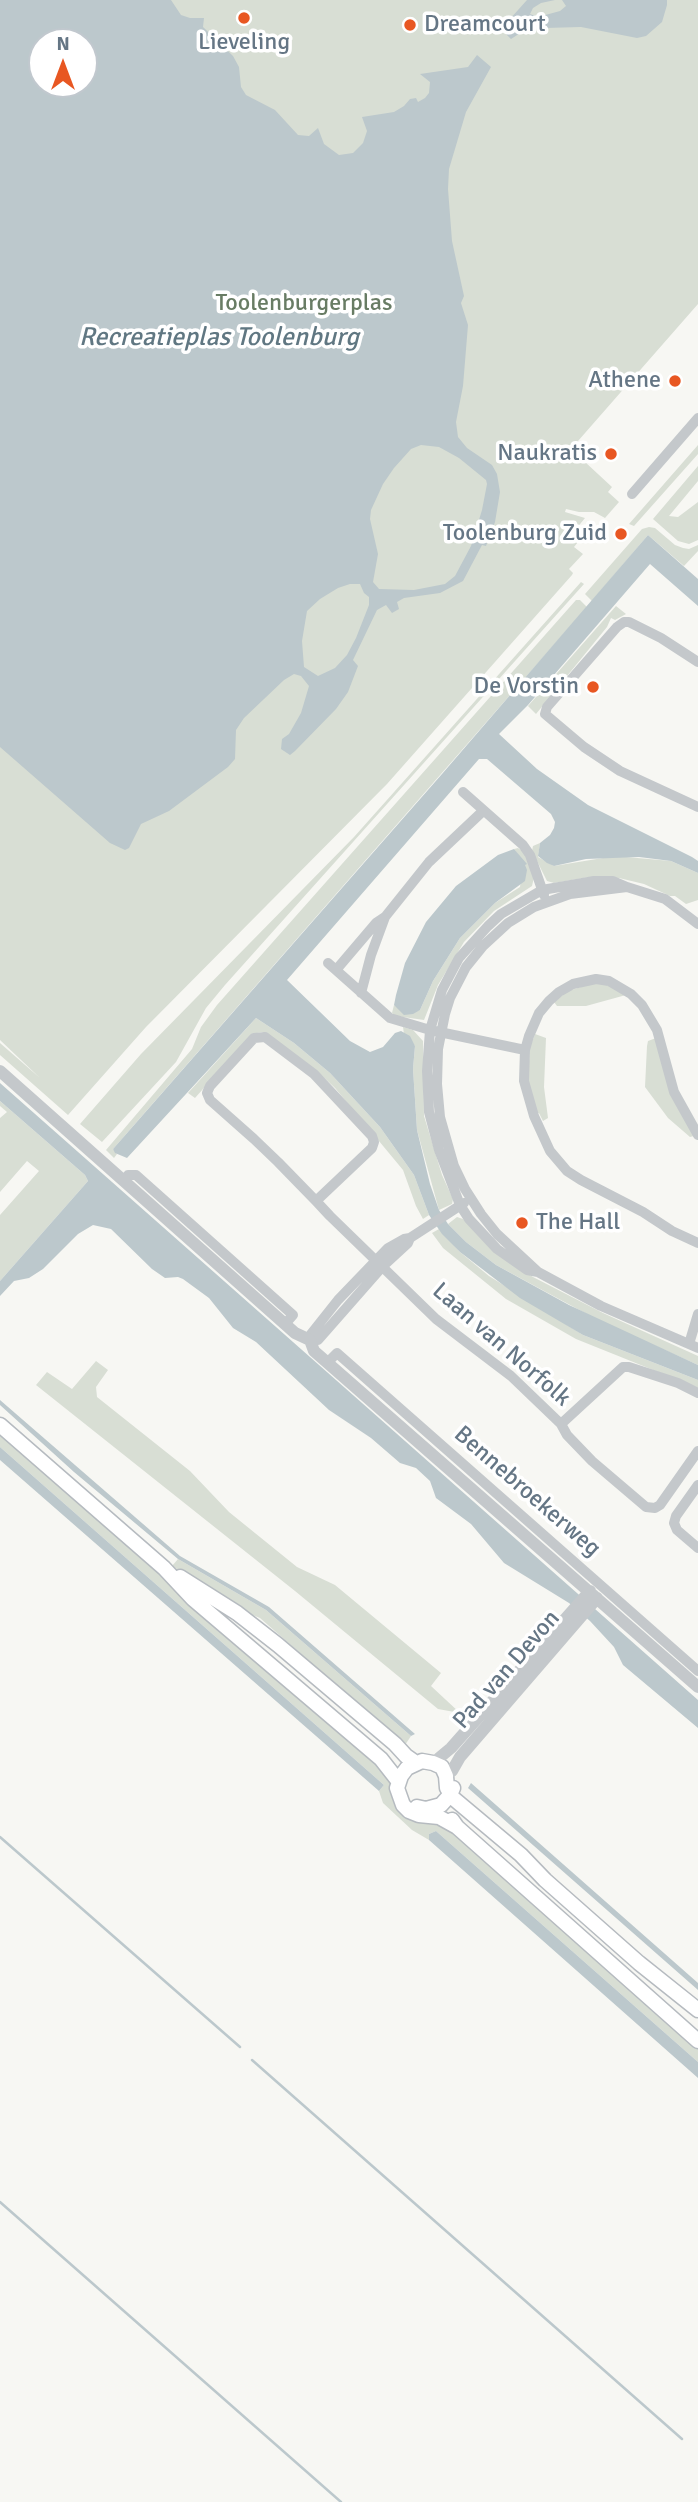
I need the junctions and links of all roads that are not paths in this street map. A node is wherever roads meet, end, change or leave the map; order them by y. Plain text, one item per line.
1 (698, 418) edge
2 (632, 494) dead end
3 (698, 662) edge
4 (463, 792) dead end
5 (698, 807) edge
6 (484, 811) junction
7 (627, 887) junction
8 (542, 890) junction
9 (547, 902) junction
10 (384, 917) junction
11 (696, 917) edge
12 (362, 993) junction
13 (430, 1030) junction
14 (441, 1033) junction
15 (525, 1050) junction
16 (0, 1071) edge
17 (698, 1135) edge
18 (471, 1199) junction
19 (316, 1201) junction
20 (460, 1205) junction
21 (698, 1243) edge
22 (379, 1263) junction
23 (538, 1272) junction
24 (698, 1314) edge
25 (313, 1338) junction
26 (693, 1346) edge
27 (325, 1358) junction
28 (698, 1393) edge
29 (0, 1424) edge
30 (561, 1424) junction
31 (698, 1451) edge
32 (698, 1485) edge
33 (698, 1548) edge
34 (163, 1568) junction
35 (592, 1597) junction
36 (574, 1616) junction
37 (698, 1671) edge
38 (698, 1687) edge
39 (417, 1759) junction
40 (436, 1760) junction
41 (452, 1771) junction
42 (400, 1779) junction
43 (452, 1792) junction
44 (434, 1812) junction
45 (698, 2010) edge
46 (698, 2041) edge

1 - 2 street
3 - 5 street
4 - 6 street
6 - 8 street
6 - 10 street
7 - 8 street
7 - 9 street
7 - 11 street
8 - 9 street
8 - 13 street
9 - 14 street
10 - 12 street
10 - 12 street
12 - 13 street
13 - 14 street
13 - 20 street
14 - 15 street
14 - 18 street
15 - 17 street
15 - 21 street
16 - 25 street
18 - 20 street
18 - 23 street
19 - 19 street, Laan van Norfolk
19 - 22 street, Laan van Norfolk
20 - 22 street
20 - 23 street
22 - 25 street
22 - 30 street, Laan van Norfolk
23 - 26 street
24 - 26 street
25 - 27 street
27 - 35 street, Bennebroekerweg
27 - 37 street, Bennebroekerweg
28 - 30 street
29 - 34 main road
30 - 31 street, Laan van Norfolk
32 - 33 street
34 - 39 main road
34 - 42 main road
35 - 36 street, Pad van Devon
35 - 38 street, Bennebroekerweg
36 - 40 street, Pad van Devon
36 - 41 street, Pad van Devon
39 - 40 main road
39 - 42 main road
40 - 41 main road
40 - 43 main road
41 - 43 main road
42 - 44 main road
43 - 44 main road
43 - 45 main road
44 - 46 main road

